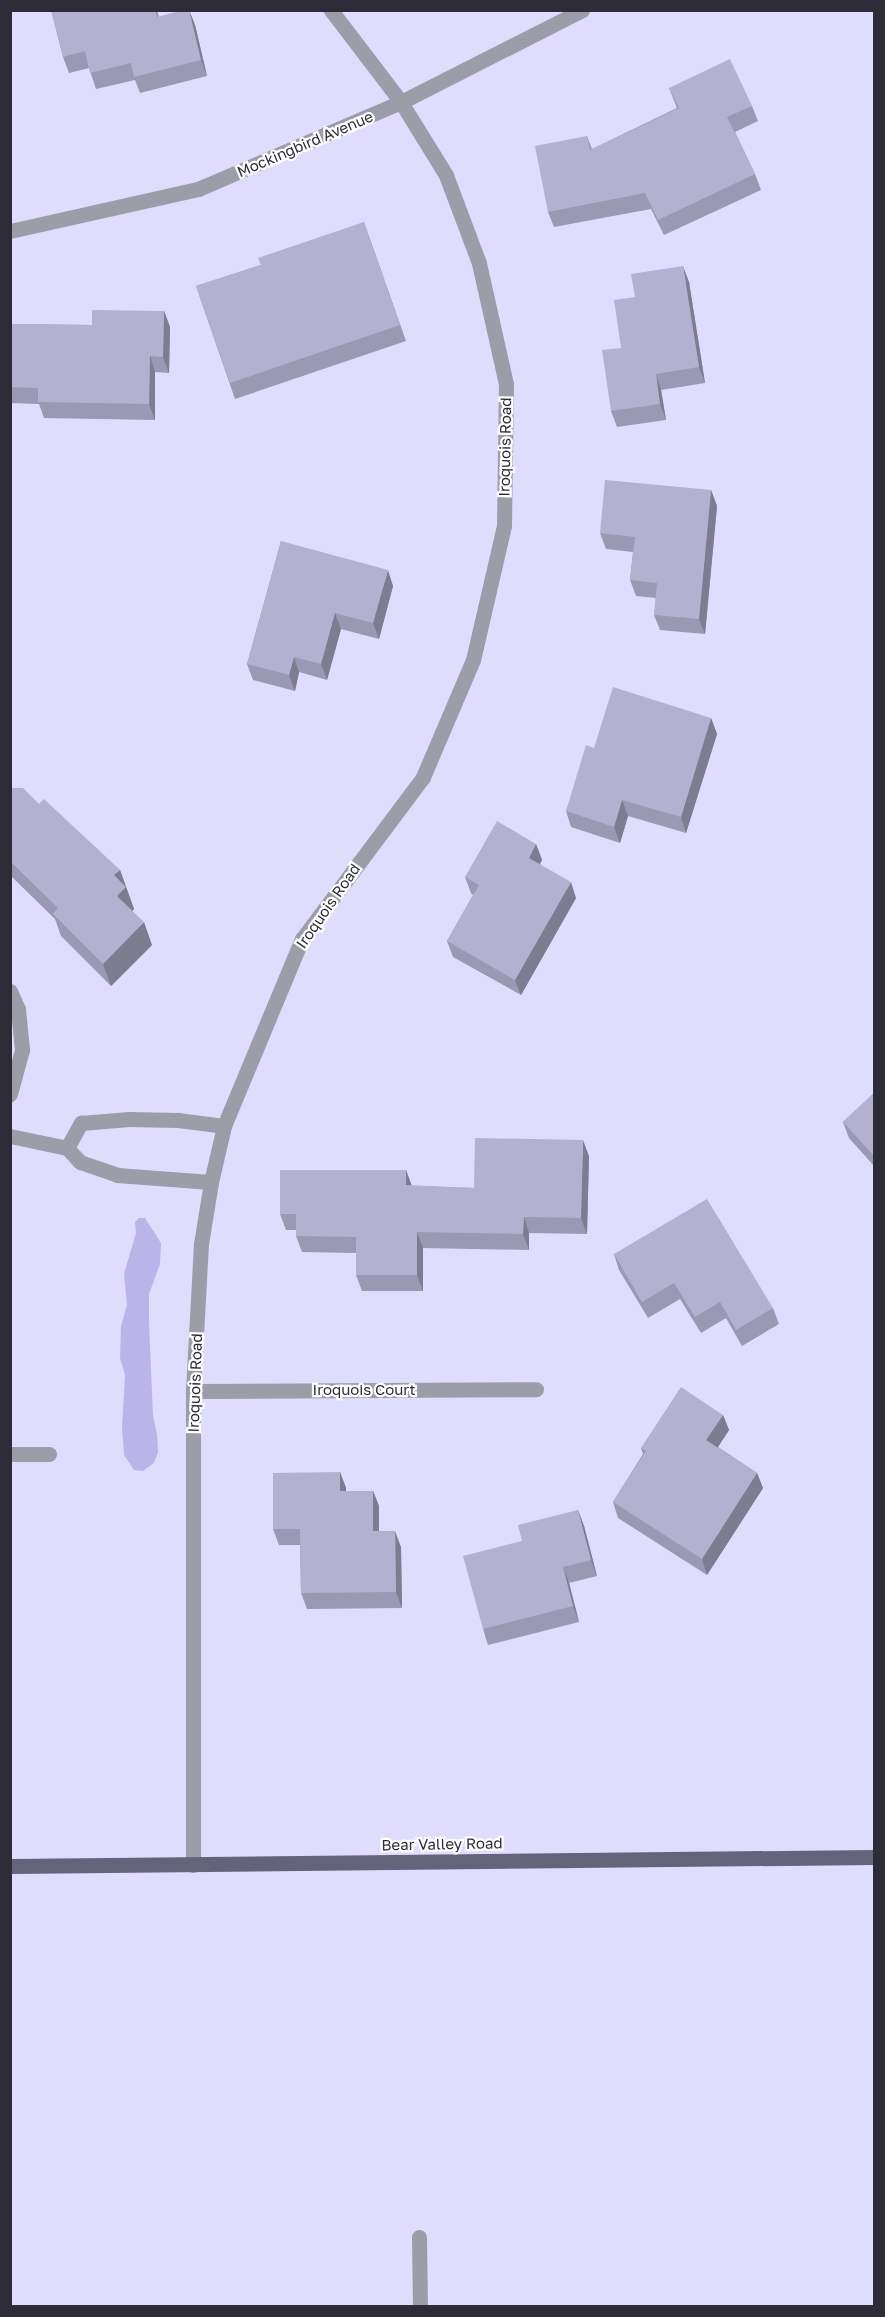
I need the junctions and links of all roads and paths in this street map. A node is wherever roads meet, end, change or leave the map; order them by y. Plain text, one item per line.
1 (331, 10) edge
2 (582, 10) edge
3 (401, 102) junction
4 (10, 231) edge
5 (10, 991) edge
6 (10, 1094) edge
7 (224, 1125) junction
8 (10, 1136) edge
9 (67, 1148) junction
10 (211, 1182) junction
11 (536, 1389) dead end
12 (193, 1391) junction
13 (10, 1454) edge
14 (49, 1454) dead end
15 (874, 1857) edge
16 (193, 1865) junction
17 (10, 1866) edge
18 (419, 2237) dead end
19 (420, 2307) edge

1 - 3 street, Iroquois Road
2 - 3 street, Mockingbird Avenue
3 - 4 street, Mockingbird Avenue
3 - 7 street, Iroquois Road
5 - 6 street
7 - 9 street
7 - 10 street, Iroquois Road
8 - 9 street
9 - 10 street
10 - 12 street, Iroquois Road
11 - 12 street, Iroquois Court
12 - 16 street, Iroquois Road
13 - 14 street
15 - 16 main road, Bear Valley Road
16 - 17 main road, Bear Valley Road
18 - 19 street

